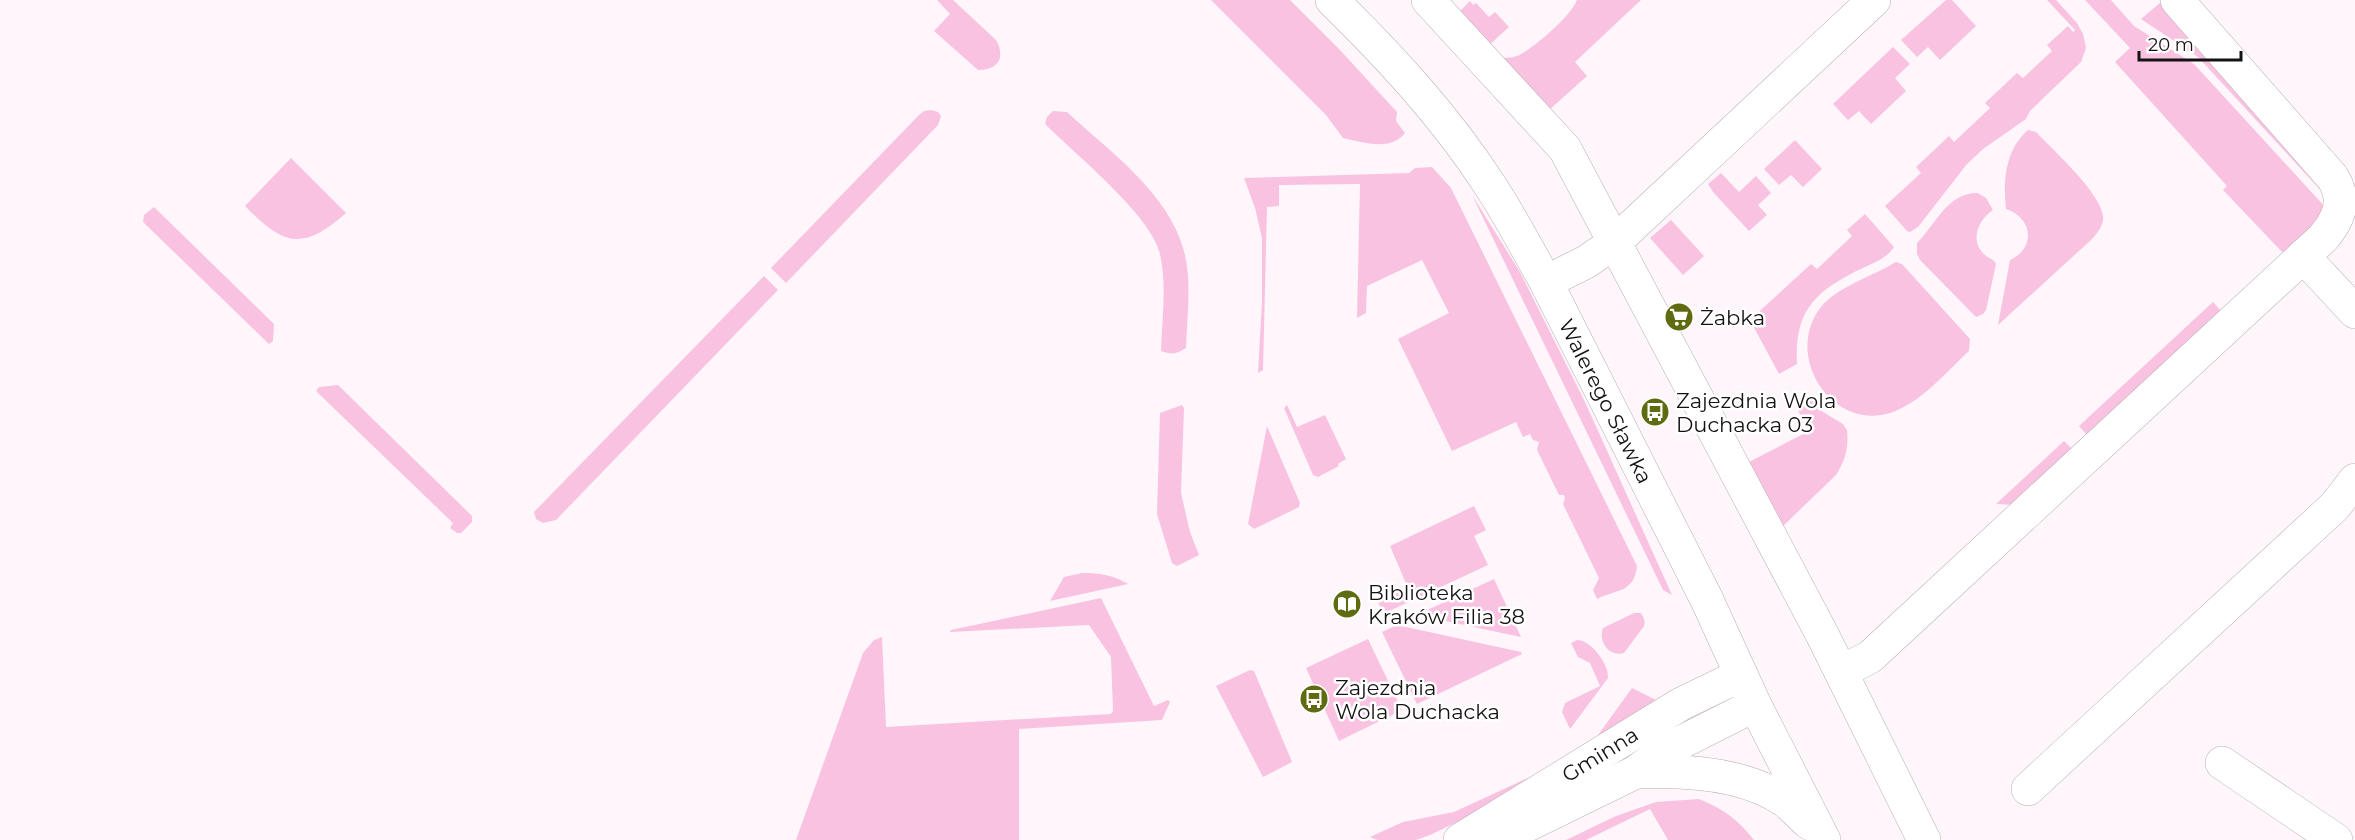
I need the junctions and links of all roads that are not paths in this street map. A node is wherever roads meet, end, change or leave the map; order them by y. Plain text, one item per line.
1 (1332, 0) edge
2 (1428, 0) edge
3 (1874, 0) edge
4 (2177, 0) edge
5 (1614, 242) junction
6 (2303, 256) junction
7 (1546, 282) junction
8 (2355, 312) edge
9 (2355, 480) edge
10 (1841, 672) junction
11 (1741, 675) junction
12 (1755, 705) junction
13 (2222, 763) dead end
14 (1636, 772) junction
15 (2028, 789) dead end
16 (1822, 837) edge
17 (1460, 840) edge
18 (1497, 840) edge
19 (1924, 840) edge
20 (2336, 840) edge

1 - 7 street, Walerego Sławka
2 - 5 street
3 - 5 street
4 - 6 street
5 - 7 street
5 - 10 street
6 - 8 street
6 - 10 street
7 - 11 street, Walerego Sławka
9 - 15 street
10 - 19 street
11 - 12 street, Walerego Sławka
11 - 17 street, Gminna
12 - 14 street, Gminna
12 - 16 street, Walerego Sławka
13 - 20 street
14 - 16 street, Gminna
14 - 18 street, Gminna

